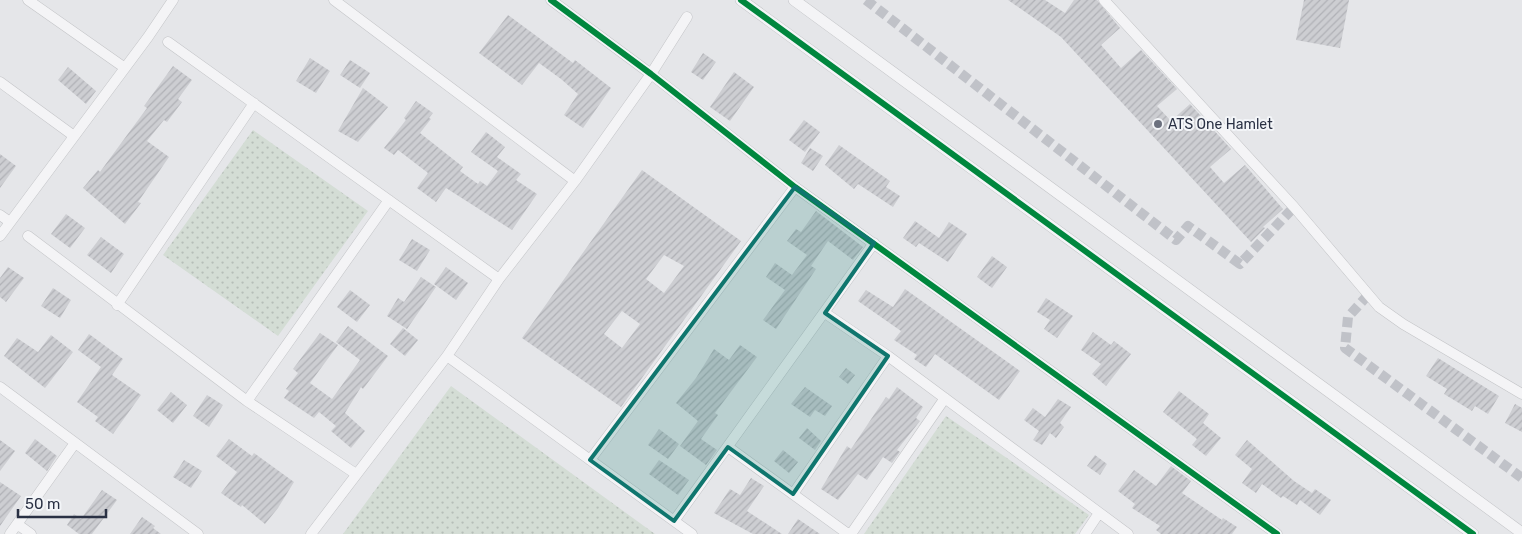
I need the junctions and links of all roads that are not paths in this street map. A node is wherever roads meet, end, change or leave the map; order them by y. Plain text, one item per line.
1 (28, 0) edge
2 (172, 0) edge
3 (334, 0) edge
4 (551, 0) edge
5 (741, 0) edge
6 (794, 0) edge
7 (1104, 0) edge
8 (687, 17) dead end
9 (168, 42) dead end
10 (125, 68) junction
11 (652, 74) junction
12 (0, 82) edge
13 (254, 104) junction
14 (74, 136) junction
15 (575, 181) junction
16 (795, 187) junction
17 (389, 200) junction
18 (0, 215) edge
19 (10, 222) junction
20 (0, 236) edge
21 (28, 236) dead end
22 (874, 243) junction
23 (499, 279) junction
24 (117, 305) junction
25 (825, 313) junction
26 (447, 356) junction
27 (888, 356) junction
28 (0, 387) edge
29 (1522, 394) edge
30 (945, 398) junction
31 (247, 401) junction
32 (75, 443) junction
33 (728, 447) junction
34 (590, 460) junction
35 (356, 474) junction
36 (793, 494) junction
37 (1099, 513) junction
38 (674, 521) junction
39 (17, 524) junction
40 (1274, 533) edge
41 (1522, 533) edge
42 (10, 534) edge
43 (31, 534) edge
44 (198, 534) edge
45 (311, 534) edge
46 (692, 534) edge
47 (850, 534) edge
48 (1085, 534) edge
49 (1128, 534) edge
50 (1473, 534) edge

1 - 10 street
2 - 10 street
3 - 15 street
4 - 11 street
5 - 50 street
6 - 41 street
7 - 29 street
8 - 11 street
9 - 13 street
10 - 14 street
11 - 15 street
11 - 16 street
12 - 14 street
13 - 17 street
13 - 24 street
14 - 19 street
15 - 23 street
16 - 22 street
16 - 34 street
17 - 23 street
17 - 31 street
18 - 19 street
19 - 20 street
21 - 24 street
22 - 25 street
22 - 40 street
23 - 26 street
24 - 31 street
25 - 27 street
25 - 33 street
26 - 34 street
26 - 35 street
27 - 30 street
27 - 36 street
28 - 32 street
30 - 37 street
30 - 47 street
31 - 35 street
32 - 39 street
32 - 44 street
33 - 36 street
33 - 38 street
34 - 38 street
35 - 45 street
36 - 47 street
37 - 48 street
37 - 49 street
38 - 46 street
39 - 42 street
39 - 43 street

